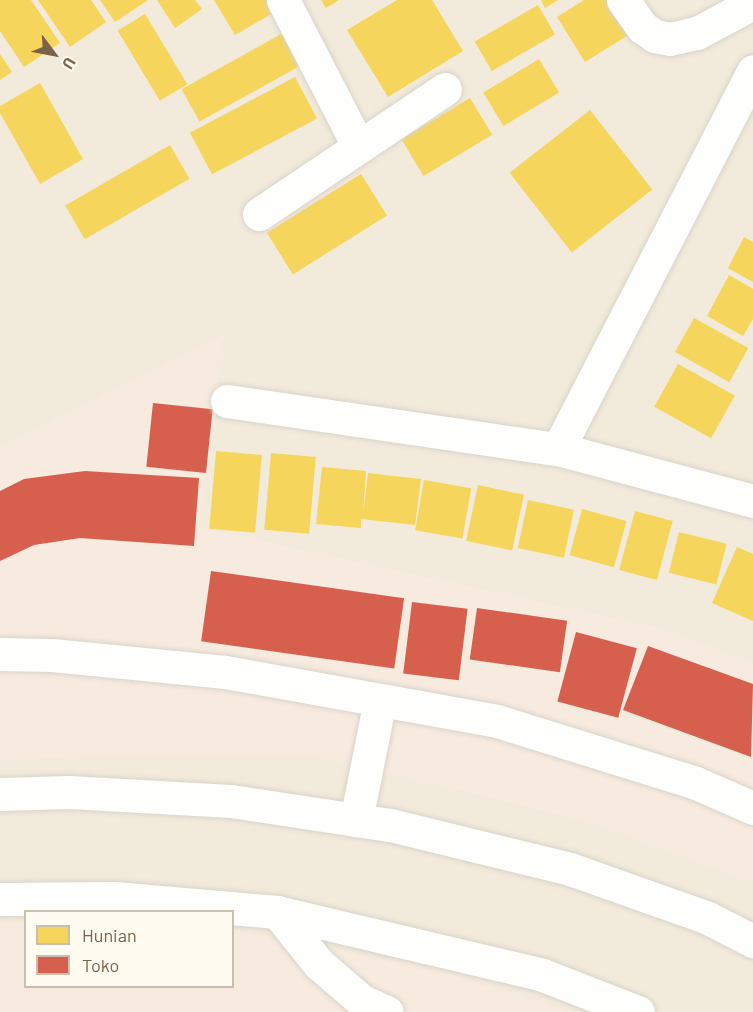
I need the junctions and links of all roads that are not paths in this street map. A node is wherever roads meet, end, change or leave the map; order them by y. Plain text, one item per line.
1 (283, 0) edge
2 (622, 0) edge
3 (753, 3) edge
4 (753, 71) edge
5 (445, 89) dead end
6 (359, 147) junction
7 (259, 214) dead end
8 (227, 401) dead end
9 (558, 449) junction
10 (753, 501) edge
11 (0, 654) edge
12 (380, 700) junction
13 (0, 794) edge
14 (753, 808) edge
15 (356, 820) junction
16 (0, 899) edge
17 (277, 912) junction
18 (753, 941) edge
19 (387, 1012) edge
20 (638, 1012) edge

1 - 6 street
2 - 3 street
4 - 9 street
5 - 6 street
6 - 7 street
8 - 9 street
9 - 10 street
11 - 12 street
12 - 14 street
12 - 15 street
13 - 15 street
15 - 18 street
16 - 17 street
17 - 19 street
17 - 20 street

